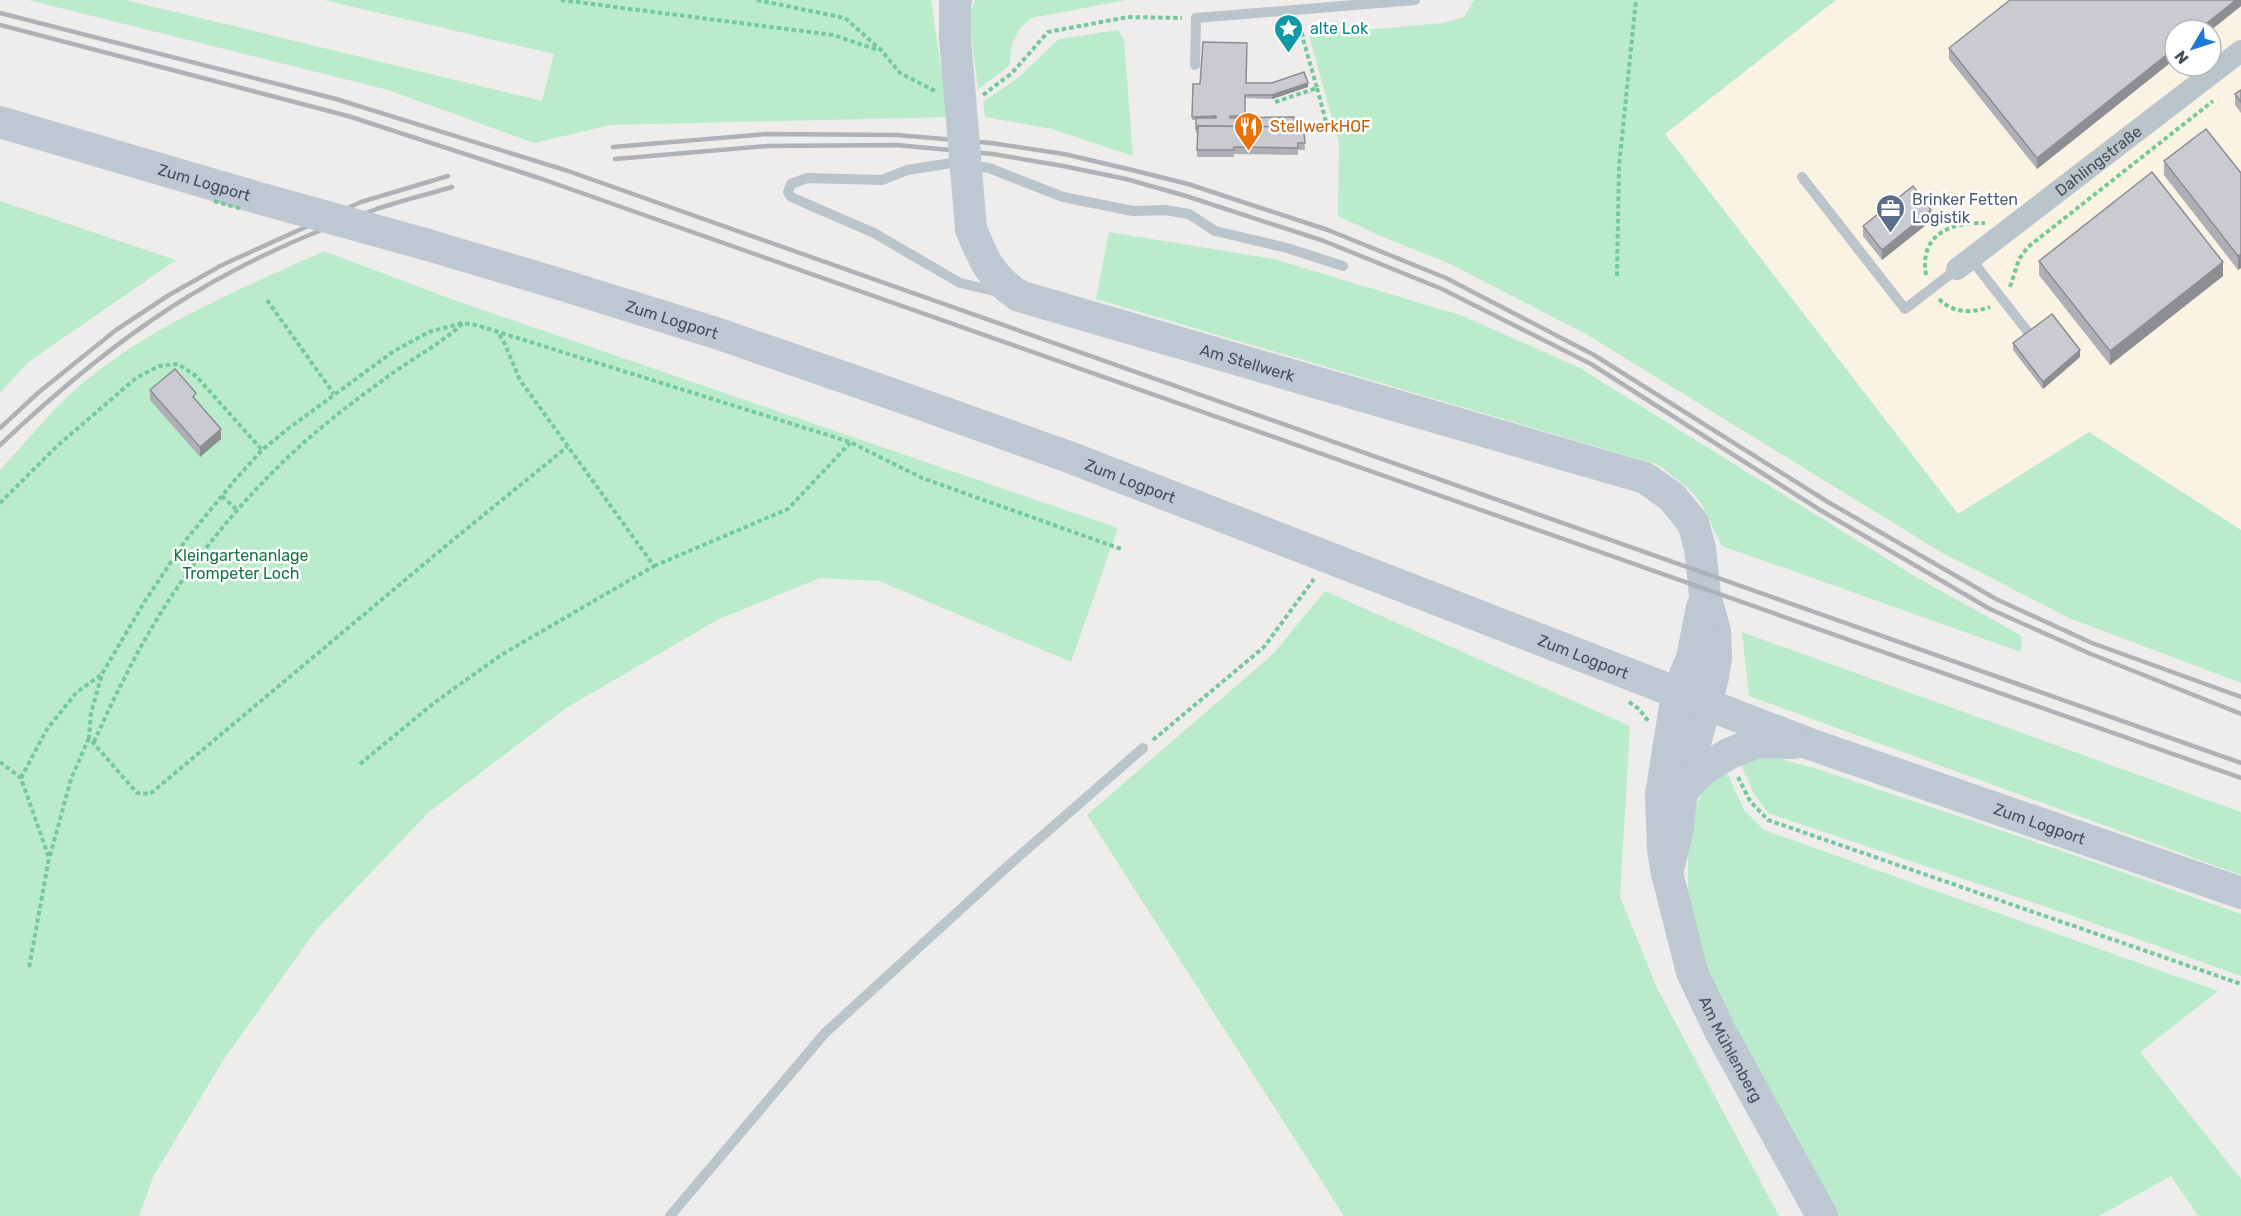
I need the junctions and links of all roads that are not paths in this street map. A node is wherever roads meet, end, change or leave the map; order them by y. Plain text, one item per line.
1 (956, 0) edge
2 (1415, 0) edge
3 (2241, 51) edge
4 (1195, 65) dead end
5 (0, 122) edge
6 (1802, 177) dead end
7 (1964, 264) junction
8 (1343, 266) dead end
9 (1019, 296) junction
10 (2028, 332) edge
11 (1691, 699) junction
12 (1807, 743) junction
13 (1143, 748) road end
14 (1682, 791) junction
15 (1667, 873) junction
16 (2241, 893) edge
17 (670, 1216) edge
18 (1822, 1216) edge

1 - 9 main road, Am Stellwerk, bridge
2 - 4 lane
3 - 7 street, Dahlingstraße
5 - 11 main road, Zum Logport, bridge
6 - 7 lane
7 - 10 lane
8 - 9 lane
9 - 11 main road, Am Stellwerk
11 - 12 main road, Zum Logport
11 - 14 main road, Am Mühlenberg
11 - 15 main road, Am Mühlenberg
12 - 14 main road
12 - 16 main road, Zum Logport
13 - 17 lane
14 - 15 main road, Am Mühlenberg
15 - 18 main road, Am Mühlenberg

